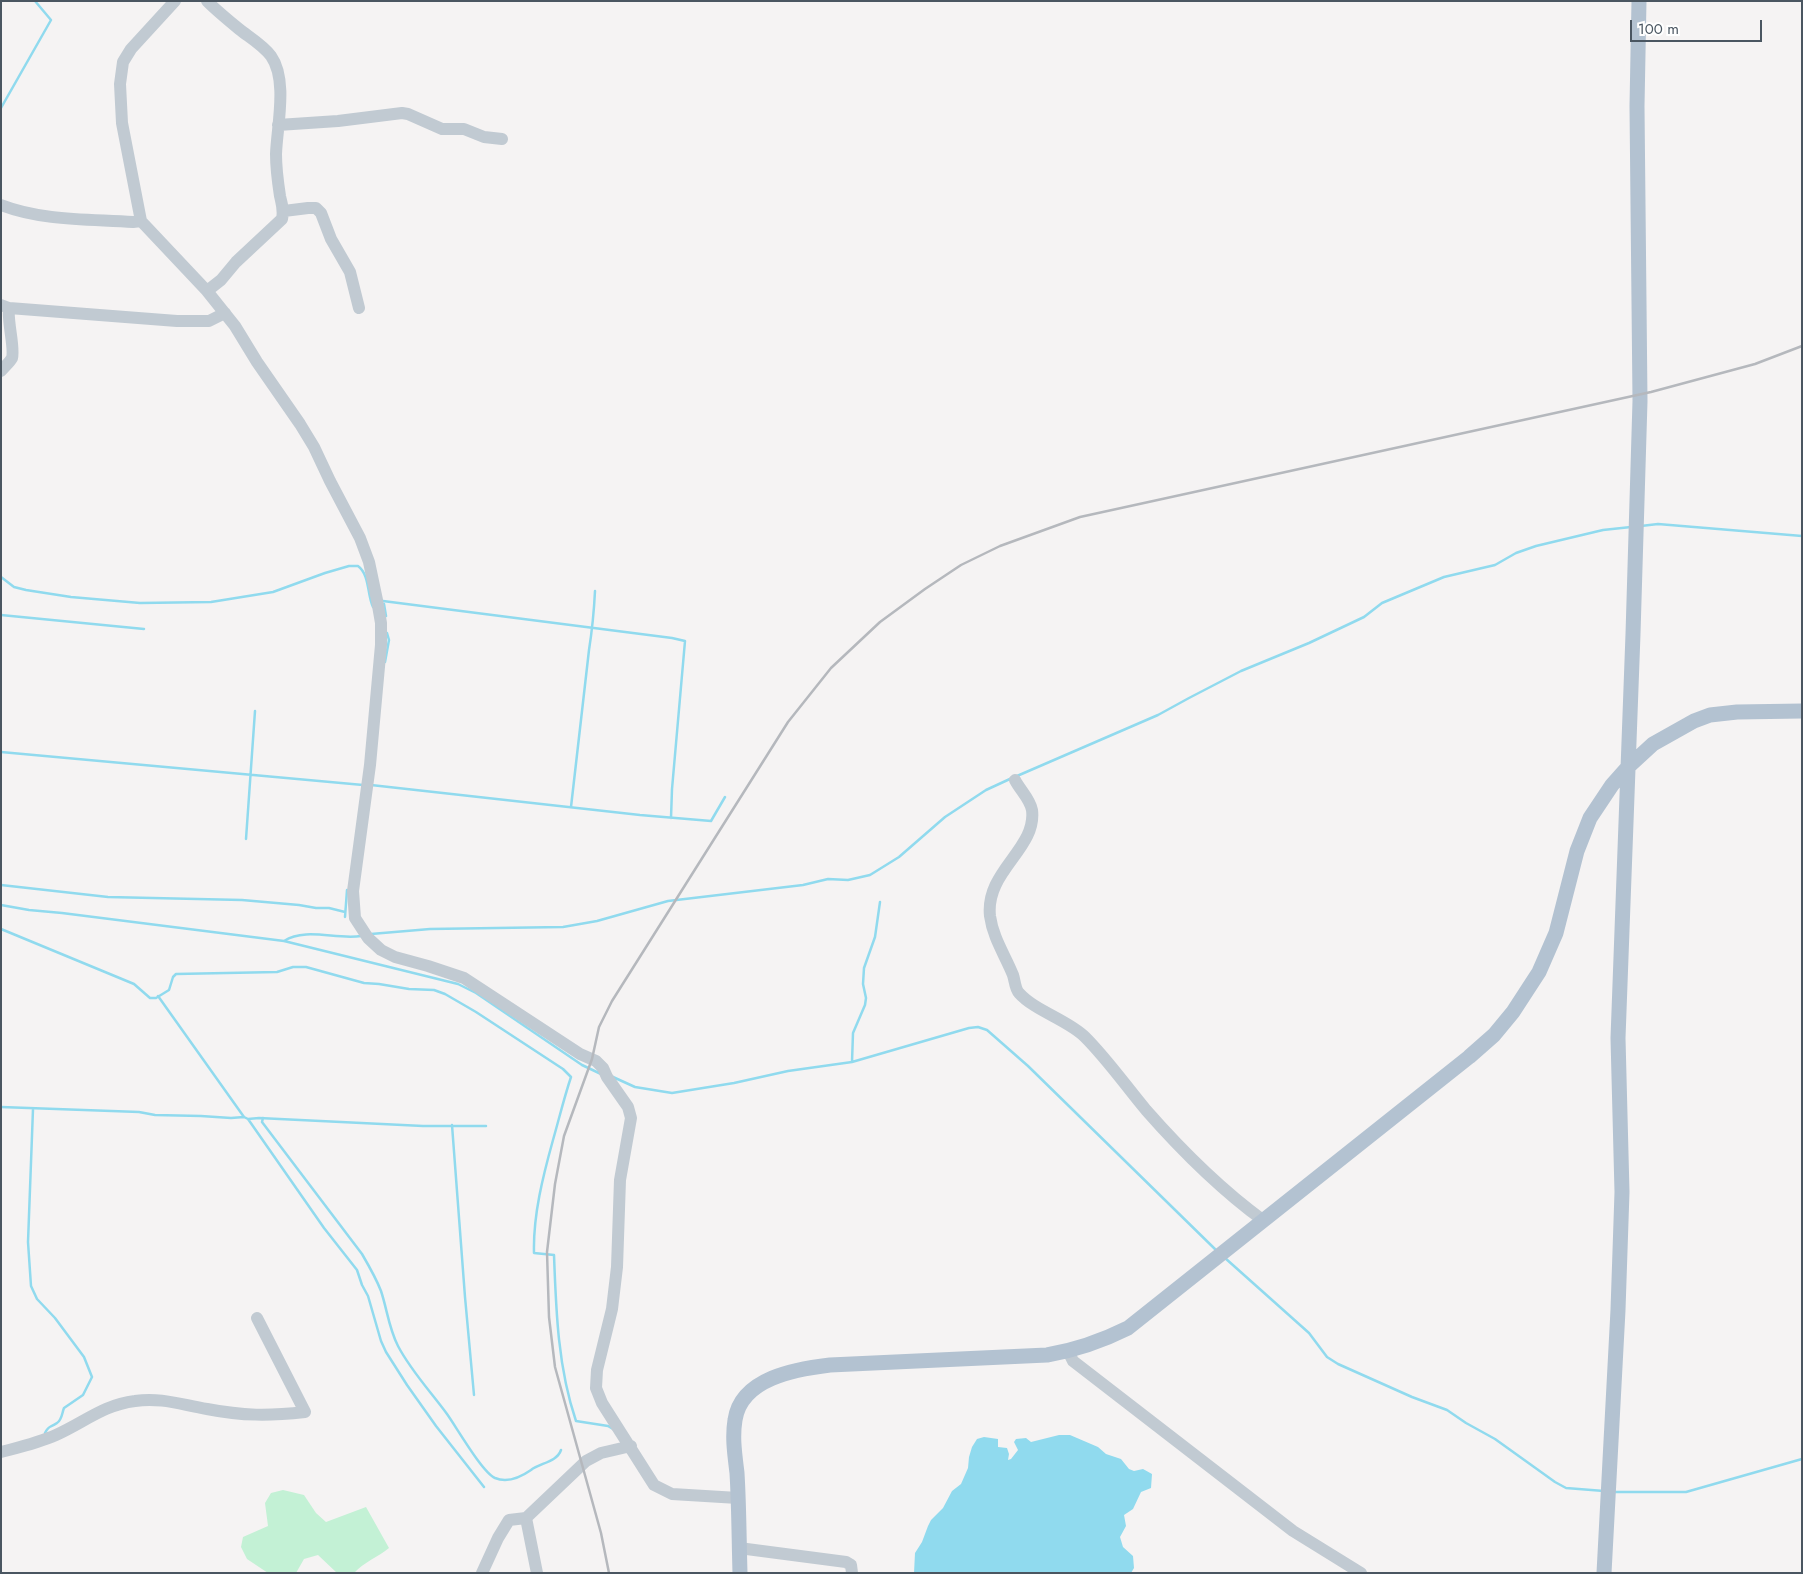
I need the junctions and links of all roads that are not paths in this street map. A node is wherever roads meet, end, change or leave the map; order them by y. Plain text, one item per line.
1 (175, 1) edge
2 (207, 1) edge
3 (1639, 1) edge
4 (278, 125) junction
5 (502, 139) dead end
6 (1, 205) edge
7 (284, 210) junction
8 (141, 221) junction
9 (207, 291) junction
10 (5, 306) edge
11 (359, 308) dead end
12 (225, 313) junction
13 (1, 371) edge
14 (1802, 710) edge
15 (1628, 767) junction
16 (1016, 780) dead end
17 (1264, 1221) junction
18 (257, 1318) dead end
19 (1068, 1351) junction
20 (631, 1446) junction
21 (1, 1452) edge
22 (738, 1498) junction
23 (526, 1518) junction
24 (739, 1548) junction
25 (482, 1573) edge
26 (537, 1573) edge
27 (740, 1573) edge
28 (852, 1573) edge
29 (1361, 1573) edge
30 (1604, 1573) edge

1 - 8 street
2 - 4 street
3 - 15 main road
4 - 5 street
4 - 7 street
6 - 8 street
7 - 9 street
7 - 11 street
8 - 9 street
9 - 12 street
10 - 12 street
10 - 13 street
12 - 20 street
14 - 15 main road
15 - 17 main road
15 - 30 main road
16 - 17 street
17 - 19 main road
18 - 21 street
19 - 22 main road
19 - 29 street
20 - 22 street
20 - 23 street
22 - 24 main road
23 - 25 street
23 - 26 street
24 - 27 main road
24 - 28 street

